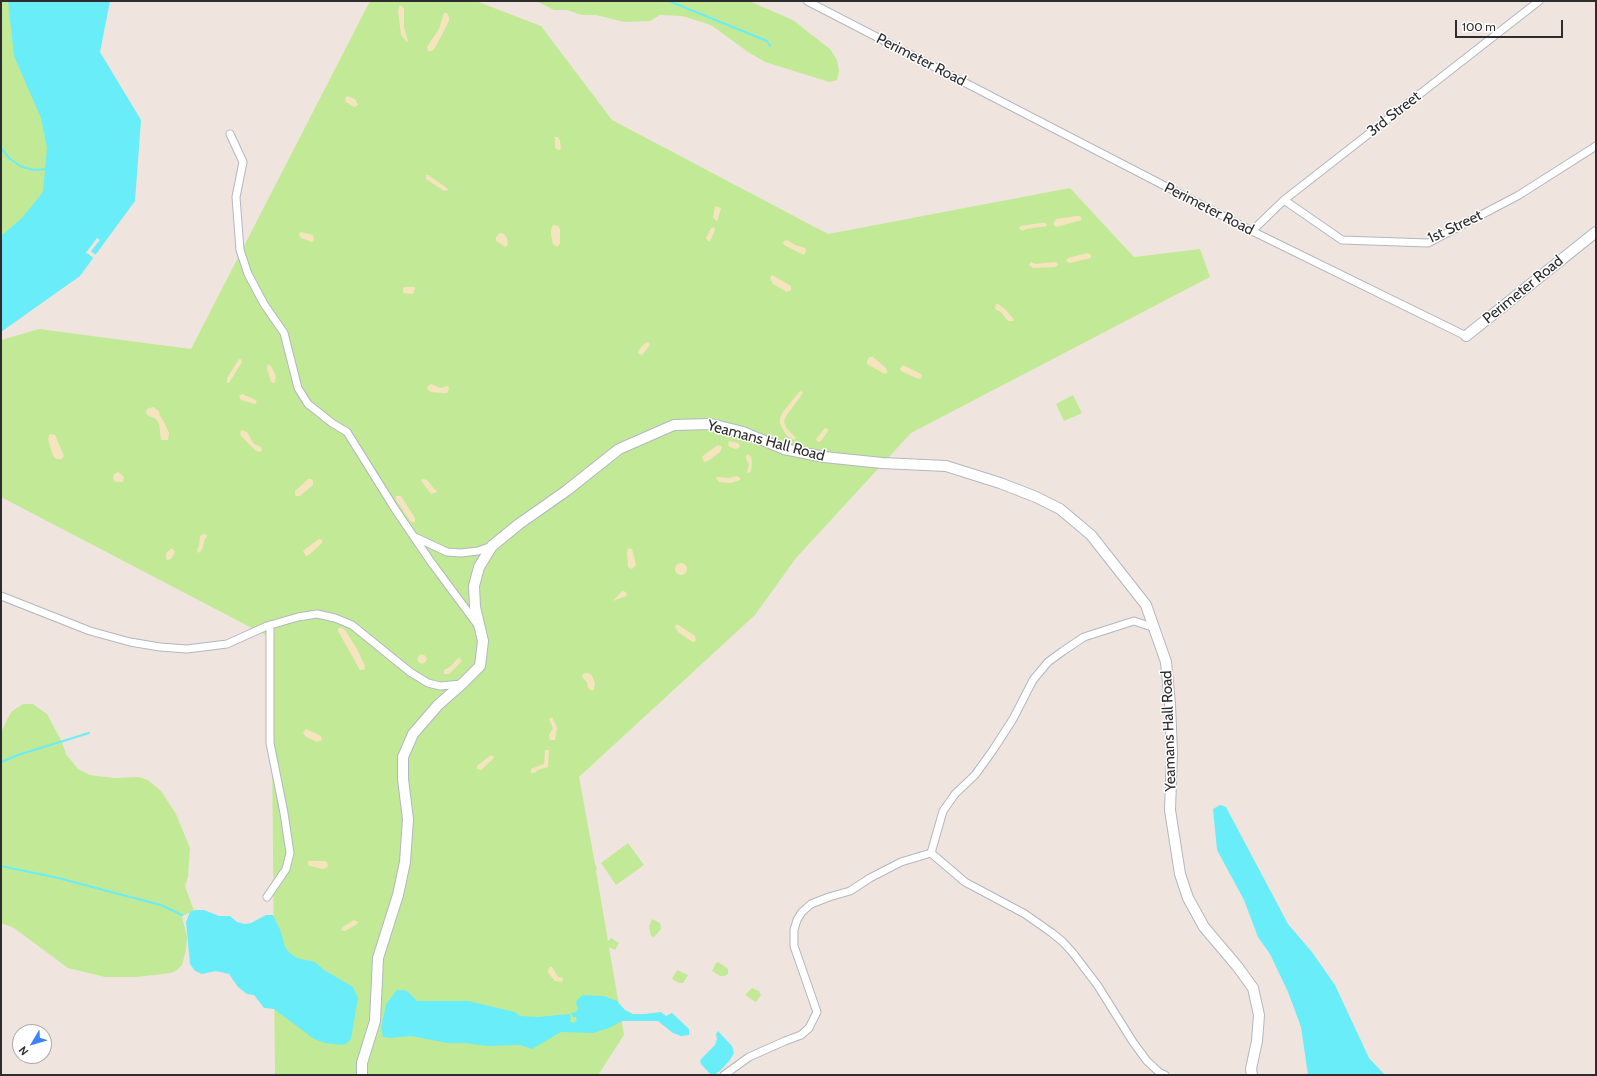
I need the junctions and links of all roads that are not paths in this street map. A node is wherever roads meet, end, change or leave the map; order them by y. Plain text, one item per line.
1 (807, 1) edge
2 (1539, 1) edge
3 (230, 134) dead end
4 (1596, 146) edge
5 (1284, 200) junction
6 (1252, 231) junction
7 (1596, 232) edge
8 (1466, 336) joint
9 (413, 536) junction
10 (492, 546) junction
11 (1, 596) edge
12 (270, 625) junction
13 (480, 627) junction
14 (1156, 628) junction
15 (462, 684) junction
16 (931, 853) junction
17 (267, 897) dead end
18 (362, 1075) edge
19 (724, 1075) edge
20 (1165, 1075) edge
21 (1252, 1075) edge

1 - 6 street, Perimeter Road
2 - 5 street, 3rd Street
3 - 9 street
4 - 5 street, 1st Street
5 - 6 street, 3rd Street
6 - 8 street, Perimeter Road
7 - 8 street, Perimeter Road
9 - 10 street
9 - 13 street
10 - 13 street, Yeamans Hall Road
10 - 14 street, Yeamans Hall Road
11 - 12 street
12 - 15 street
12 - 17 street
13 - 15 street, Yeamans Hall Road
14 - 16 street
14 - 21 street, Yeamans Hall Road
15 - 18 street, Yeamans Hall Road
16 - 19 street
16 - 20 street

